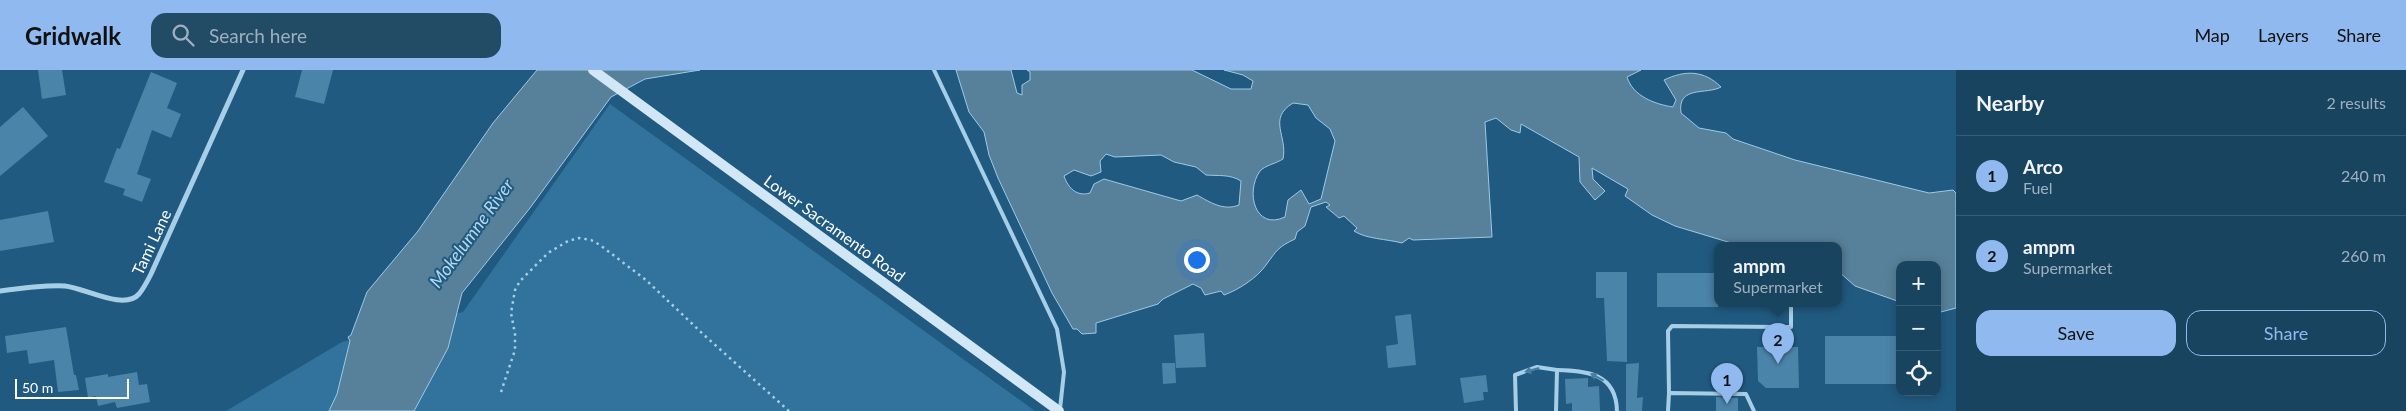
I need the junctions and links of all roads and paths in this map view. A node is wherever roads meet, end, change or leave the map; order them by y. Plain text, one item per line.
1 (243, 70) edge
2 (593, 70) edge
3 (934, 70) edge
4 (0, 291) edge
5 (1791, 307) edge
6 (1557, 370) junction
7 (501, 392) dead end
8 (1668, 393) junction
9 (789, 411) edge
10 (1060, 411) edge
11 (1516, 411) edge
12 (1556, 411) edge
13 (1617, 411) edge
14 (1668, 411) edge
15 (1754, 411) edge

1 - 4 street, Tami Lane
2 - 10 main road, Lower Sacramento Road
3 - 10 lane
5 - 8 lane
6 -> 11 lane
6 - 12 lane
13 -> 6 lane
7 - 9 path
8 - 14 lane
8 - 15 lane

